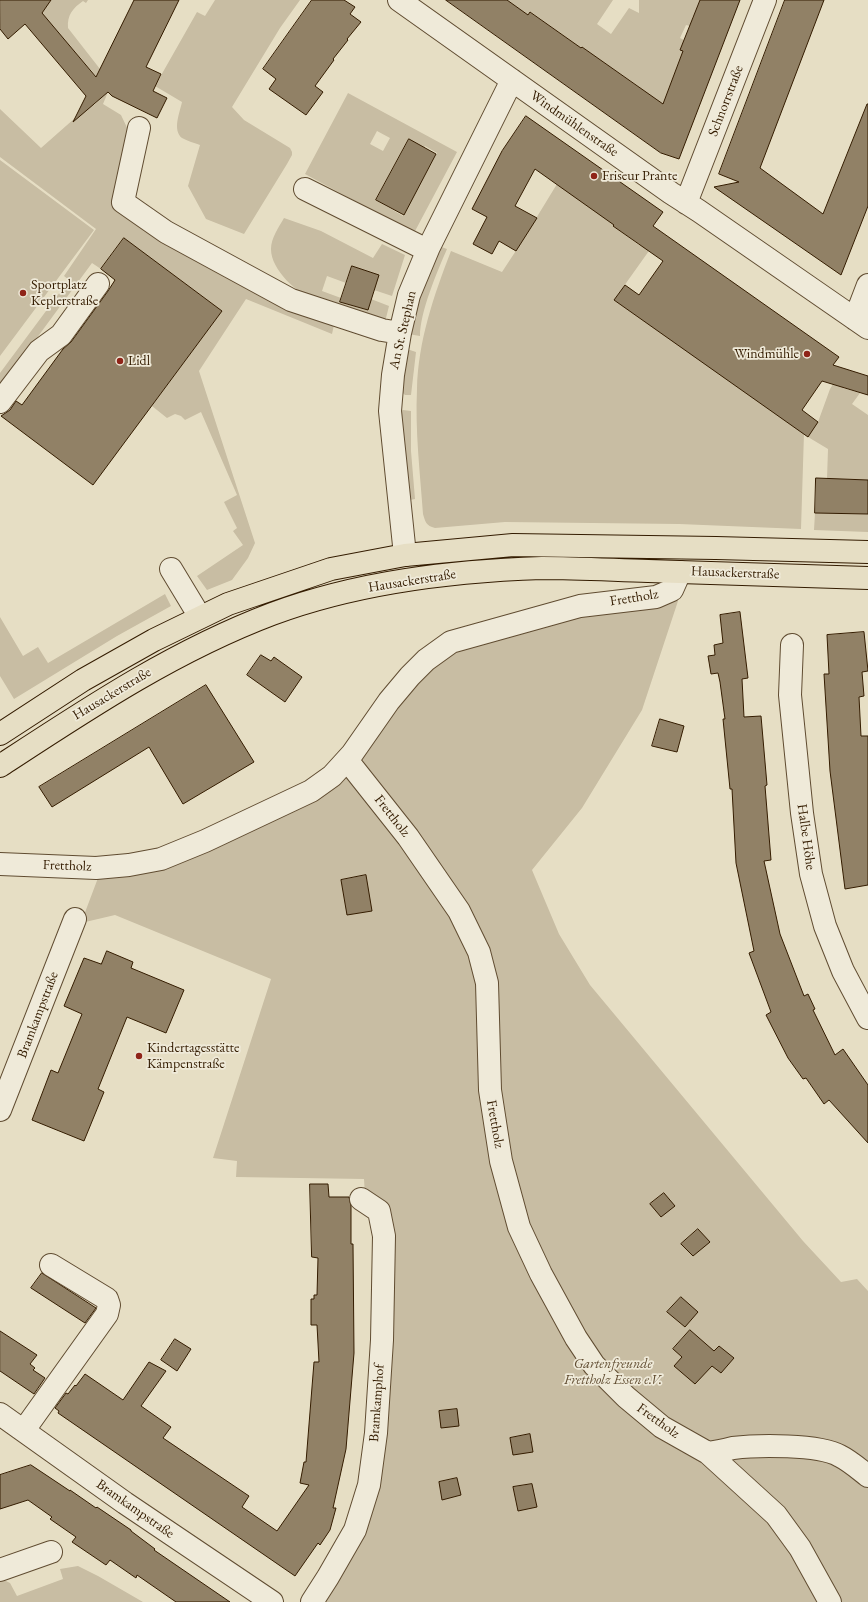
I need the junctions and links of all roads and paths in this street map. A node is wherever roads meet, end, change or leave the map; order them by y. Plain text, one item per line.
1 (399, 0) edge
2 (765, 0) edge
3 (512, 80) junction
4 (139, 128) dead end
5 (305, 190) dead end
6 (686, 203) junction
7 (427, 250) junction
8 (98, 284) dead end
9 (868, 285) edge
10 (862, 324) edge
11 (400, 334) junction
12 (0, 402) edge
13 (868, 552) edge
14 (405, 555) junction
15 (171, 569) dead end
16 (680, 572) junction
17 (868, 578) edge
18 (200, 617) junction
19 (792, 644) dead end
20 (0, 734) edge
21 (347, 760) junction
22 (0, 766) edge
23 (0, 864) edge
24 (75, 919) dead end
25 (868, 1018) edge
26 (0, 1110) edge
27 (361, 1199) dead end
28 (51, 1265) dead end
29 (0, 1414) edge
30 (24, 1430) junction
31 (708, 1453) junction
32 (868, 1476) edge
33 (51, 1552) dead end
34 (0, 1570) edge
35 (272, 1602) edge
36 (312, 1602) edge
37 (830, 1602) edge

1 - 3 street, Windmühlenstraße
2 - 6 street, Schnorrstraße
3 - 6 street, Windmühlenstraße
3 - 7 street, An St. Stephan
4 - 11 street
5 - 7 street
6 - 10 street, Windmühlenstraße
7 - 11 street, An St. Stephan
8 - 12 street
9 - 10 street
11 - 14 street, An St. Stephan
13 - 14 main road, Hausackerstraße
14 - 18 main road, Hausackerstraße
15 - 18 street
16 - 17 main road, Hausackerstraße
16 - 21 street, Frettholz
16 - 22 main road, Hausackerstraße
18 - 20 main road, Hausackerstraße
19 - 25 street, Halbe Höhe
21 - 23 street, Frettholz
21 - 31 street, Frettholz
24 - 26 street, Bramkampstraße
27 - 36 street, Bramkamphof
28 - 30 street
29 - 30 street, Bramkampstraße
30 - 35 street, Bramkampstraße
31 - 32 street
31 - 37 street, Frettholz
33 - 34 street

